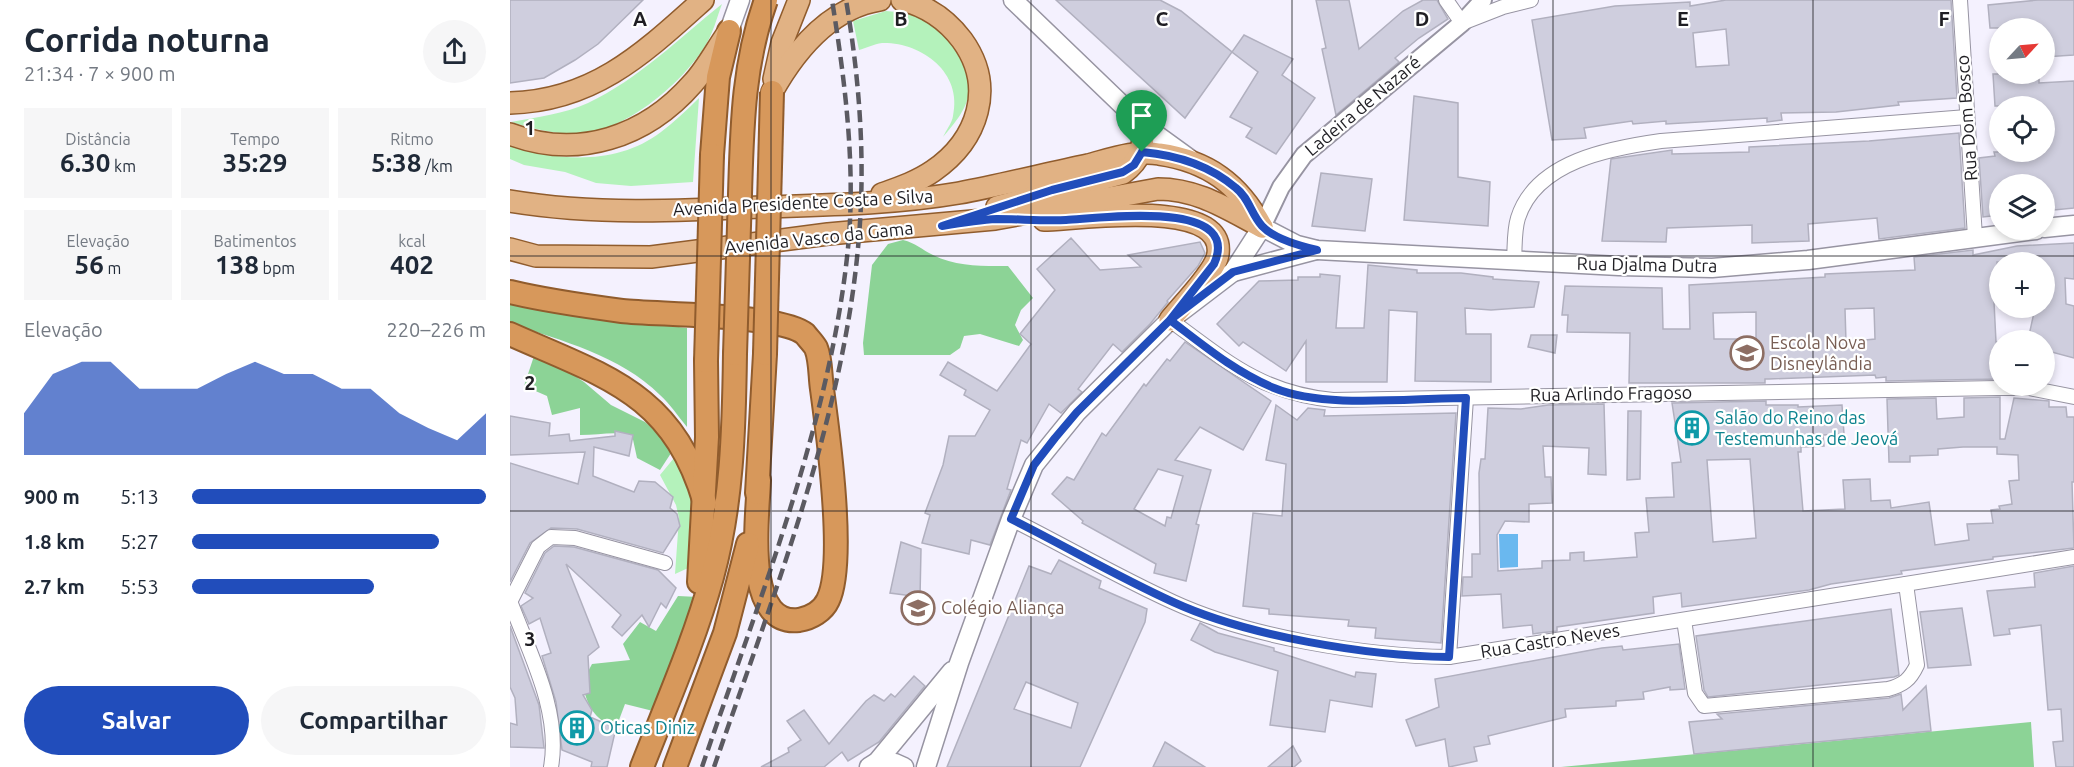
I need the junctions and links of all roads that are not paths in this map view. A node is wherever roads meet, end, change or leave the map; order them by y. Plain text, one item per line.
1 (703, 0) edge
2 (740, 0) edge
3 (766, 0) edge
4 (799, 0) edge
5 (880, 0) edge
6 (1013, 0) edge
7 (1446, 0) edge
8 (1483, 0) edge
9 (1531, 0) edge
10 (1960, 0) edge
11 (911, 2) edge
12 (1462, 23) junction
13 (729, 31) junction
14 (772, 92) junction
15 (510, 103) edge
16 (1967, 117) junction
17 (1143, 125) junction
18 (510, 134) edge
19 (1142, 152) junction
20 (1199, 164) junction
21 (510, 201) edge
22 (856, 204) junction
23 (995, 219) junction
24 (2074, 225) edge
25 (942, 226) junction
26 (1262, 227) junction
27 (2055, 227) edge
28 (1989, 235) edge
29 (1975, 237) junction
30 (510, 249) edge
31 (1317, 250) junction
32 (1514, 260) junction
33 (1233, 272) junction
34 (510, 291) edge
35 (1170, 320) junction
36 (510, 334) edge
37 (2074, 397) edge
38 (1466, 398) junction
39 (759, 480) junction
40 (705, 503) junction
41 (1011, 519) junction
42 (2074, 557) edge
43 (665, 563) dead end
44 (1906, 584) junction
45 (510, 602) edge
46 (1684, 620) junction
47 (694, 631) junction
48 (1449, 657) junction
49 (959, 663) junction
50 (873, 765) edge
51 (551, 767) edge
52 (642, 767) edge
53 (675, 767) edge
54 (904, 767) edge
55 (926, 767) edge

1 - 15 main road
2 - 13 main road
3 - 47 highway, bridge
4 - 14 main road
5 - 14 main road
6 - 17 main road
7 - 12 street
8 - 12 street, Ladeira de Nazaré
9 - 12 street
10 - 16 street, Rua Dom Bosco
11 - 22 main road
12 - 26 street, Ladeira de Nazaré
13 - 18 main road
13 - 40 highway, bridge
14 - 39 highway, bridge
16 - 29 street, Rua Dom Bosco
16 - 32 street
17 - 19 main road
17 - 20 main road
19 - 20 main road, Avenida Presidente Costa e Silva
19 - 22 main road, Avenida Presidente Costa e Silva
19 - 25 main road
20 - 26 main road, Avenida Presidente Costa e Silva
21 - 22 main road, Avenida Presidente Costa e Silva
23 - 25 main road, Avenida Vasco da Gama
23 - 26 main road, Avenida Vasco da Gama
23 - 35 main road
24 - 27 main road
25 - 30 main road, Avenida Vasco da Gama
26 - 31 main road, Rua Djalma Dutra
26 - 33 main road
28 - 29 main road, Rua Djalma Dutra
29 - 32 main road, Rua Djalma Dutra
31 - 32 main road, Rua Djalma Dutra
31 - 33 main road
33 - 35 main road
34 - 39 highway
35 - 38 street, Rua Arlindo Fragoso
35 - 41 main road
36 - 40 highway
37 - 38 street, Rua Arlindo Fragoso
38 - 48 street
39 - 53 highway
40 - 47 highway
41 - 48 street, Rua Castro Neves
41 - 49 main road
42 - 44 street, Rua Castro Neves
43 - 45 street
44 - 46 street, Rua Castro Neves
44 - 46 street
45 - 51 street
46 - 48 street, Rua Castro Neves
47 - 52 highway
49 - 50 main road
49 - 55 main road
50 - 54 main road

